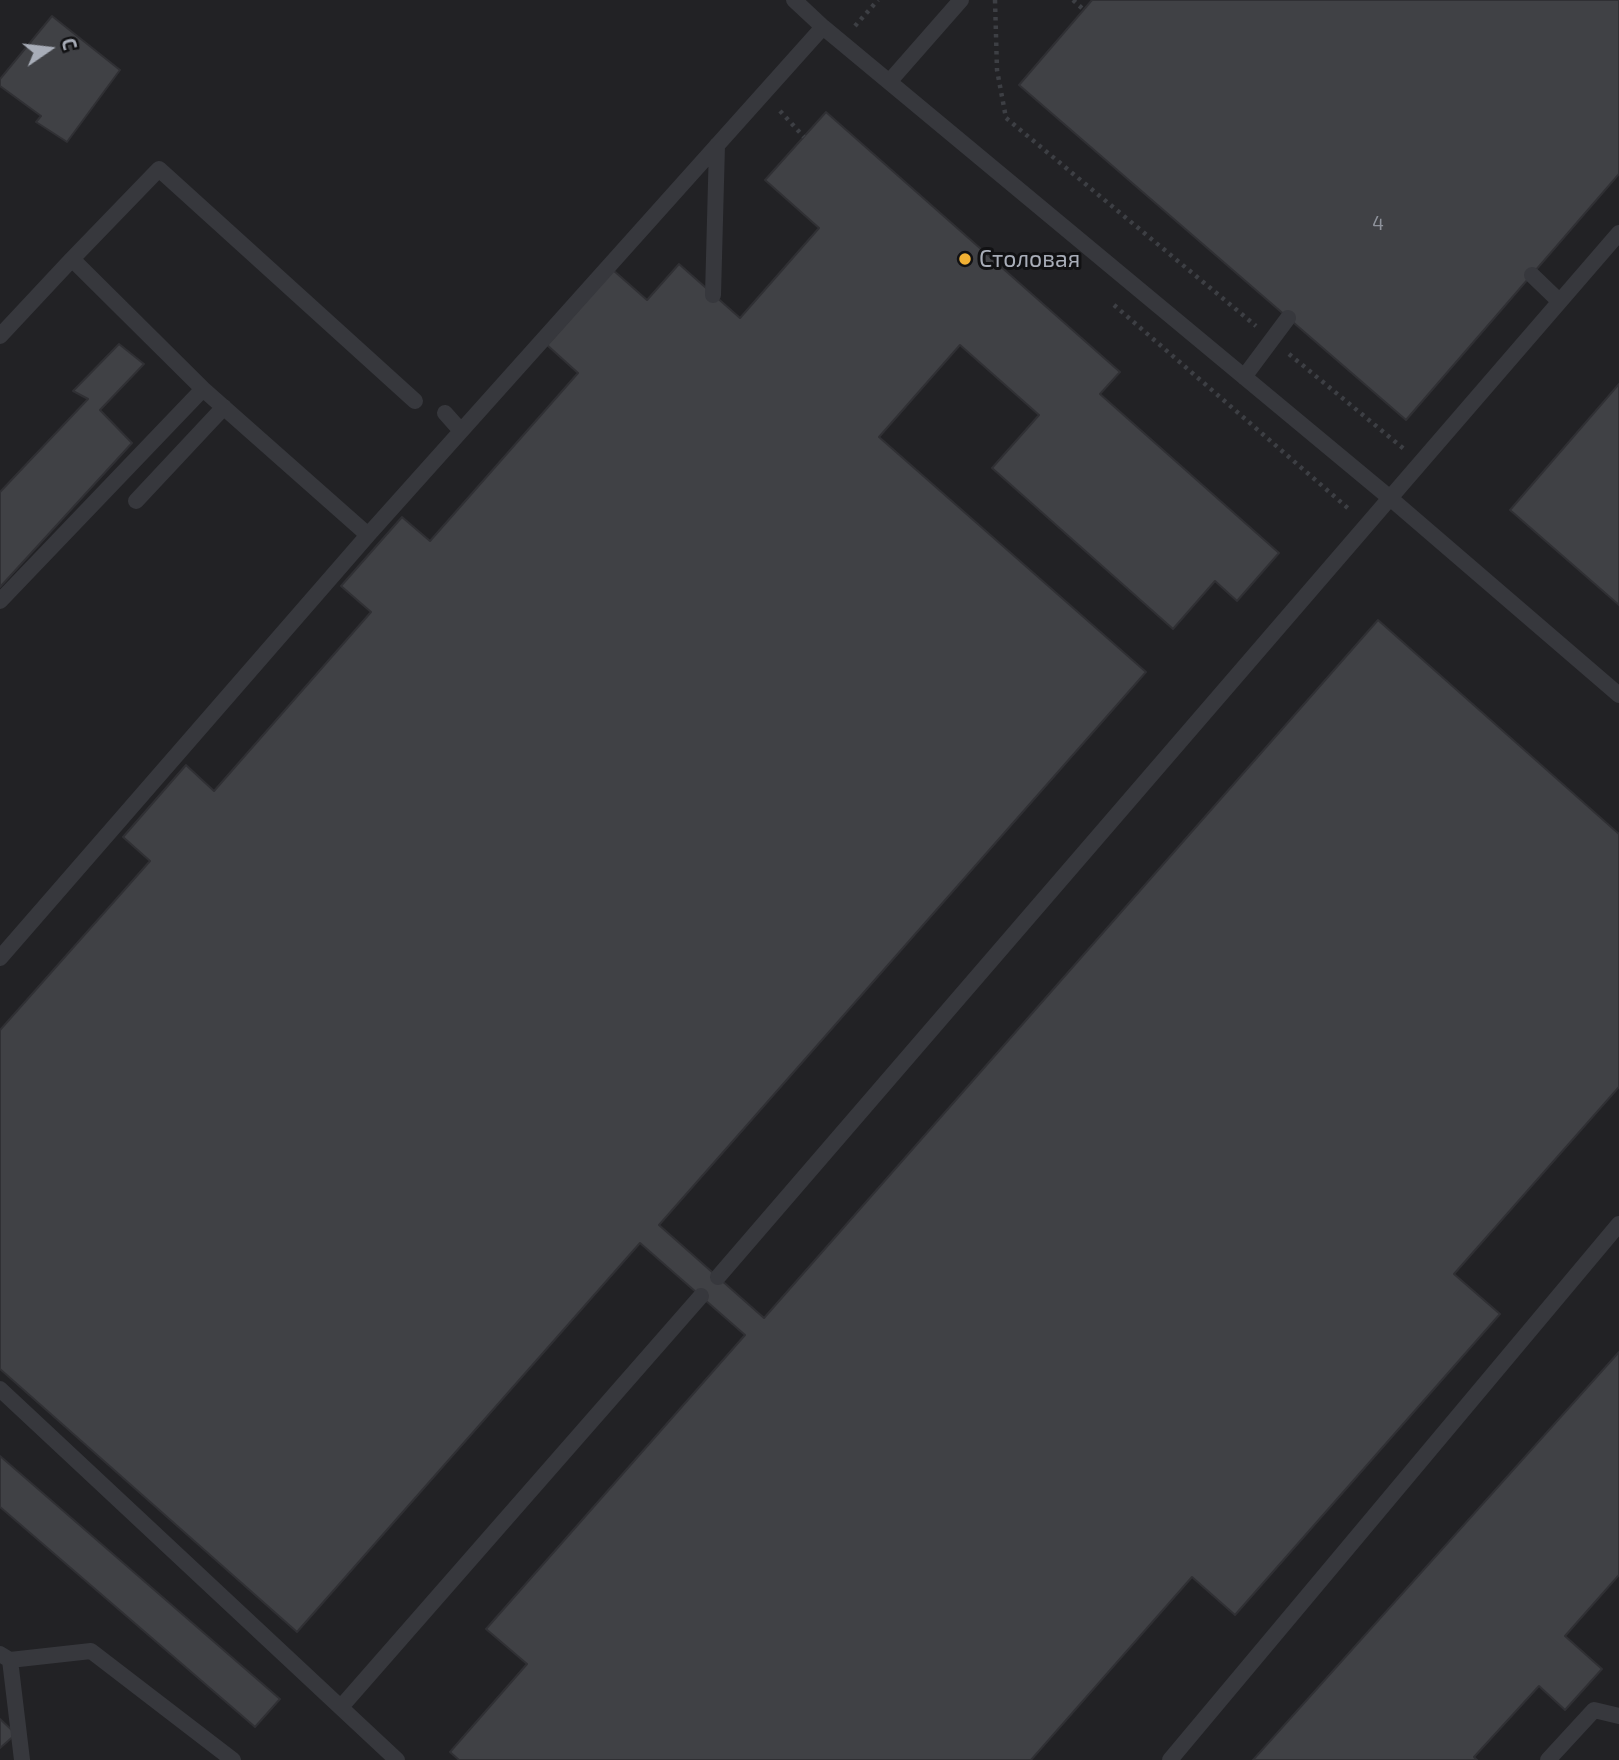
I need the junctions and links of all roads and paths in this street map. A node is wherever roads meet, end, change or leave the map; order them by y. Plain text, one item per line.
1 (794, 0) edge
2 (961, 0) edge
3 (995, 0) edge
4 (1073, 0) edge
5 (1084, 10) dead end
6 (823, 27) junction
7 (890, 82) junction
8 (717, 145) junction
9 (1619, 233) edge
10 (72, 259) junction
11 (1532, 275) dead end
12 (713, 295) dead end
13 (1559, 301) junction
14 (1288, 318) dead end
15 (0, 336) edge
16 (1272, 339) junction
17 (1244, 377) junction
18 (203, 388) junction
19 (415, 401) dead end
20 (224, 407) junction
21 (445, 413) dead end
22 (461, 431) junction
23 (1420, 463) junction
24 (1390, 498) junction
25 (136, 500) dead end
26 (368, 535) junction
27 (0, 601) edge
28 (1619, 695) edge
29 (0, 958) edge
30 (1619, 1224) edge
31 (718, 1277) dead end
32 (701, 1296) dead end
33 (0, 1390) edge
34 (5, 1657) edge
35 (341, 1707) junction
36 (1619, 1716) edge
37 (22, 1760) edge
38 (233, 1760) edge
39 (397, 1760) edge
40 (1170, 1760) edge
41 (1548, 1760) edge

1 - 6 lane
2 - 7 lane
3 - 16 path
4 - 5 path
6 - 7 lane
6 - 8 lane
7 - 17 lane
8 - 12 lane
8 - 22 lane
9 - 13 lane
10 - 15 lane
10 - 18 lane
10 - 19 lane
11 - 13 lane
13 - 23 lane
14 - 16 lane
16 - 17 lane
16 - 23 path
17 - 24 lane
18 - 20 lane
18 - 27 lane
20 - 25 lane
20 - 26 lane
21 - 22 lane
22 - 26 lane
23 - 24 lane
24 - 28 lane
24 - 31 lane
26 - 29 lane
30 - 40 lane
32 - 35 lane
33 - 35 lane
34 - 37 lane
34 - 38 lane
35 - 39 lane
36 - 41 lane

